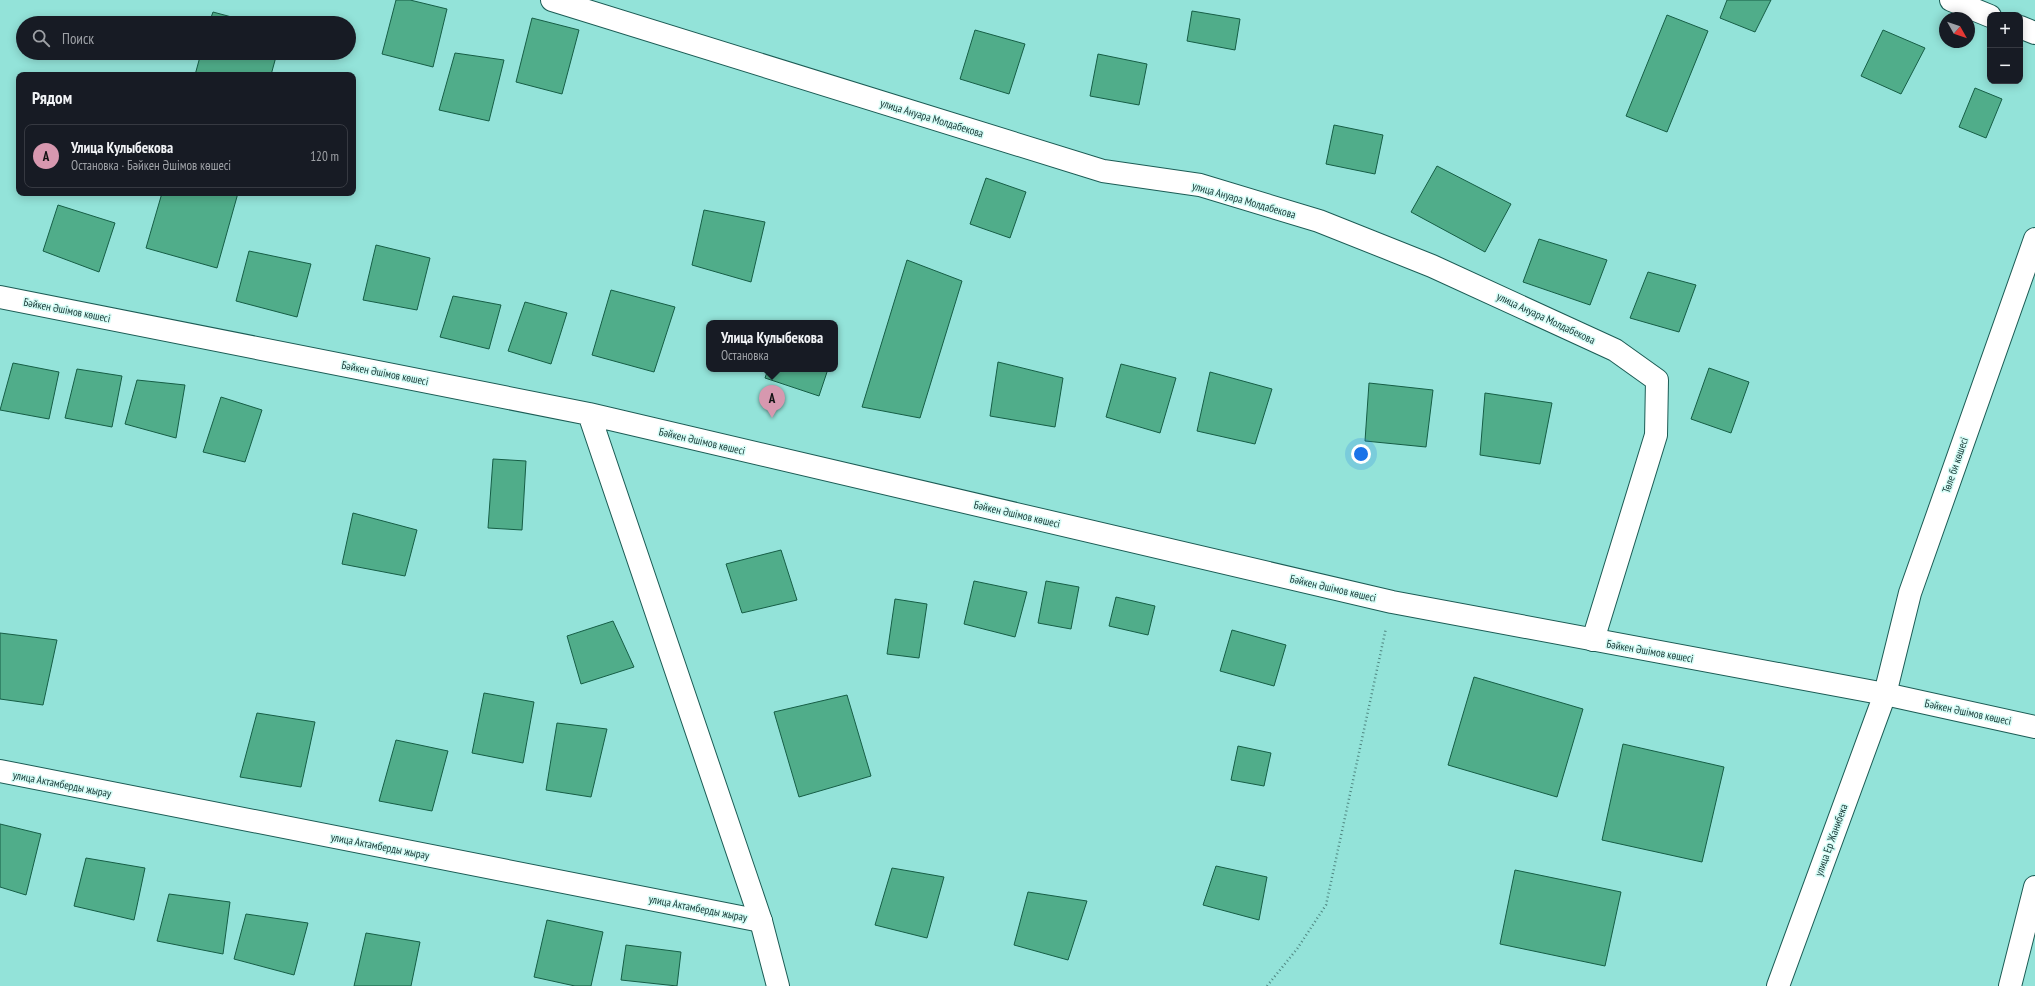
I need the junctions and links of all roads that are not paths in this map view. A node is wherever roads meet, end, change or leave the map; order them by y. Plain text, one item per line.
1 (552, 0) edge
2 (1951, 0) edge
3 (1987, 15) edge
4 (2023, 29) edge
5 (2035, 33) edge
6 (2035, 239) edge
7 (0, 297) edge
8 (589, 414) junction
9 (1593, 640) junction
10 (1885, 694) junction
11 (2035, 727) edge
12 (0, 771) edge
13 (2035, 887) edge
14 (760, 921) junction
15 (778, 986) edge
16 (1778, 986) edge
17 (2010, 986) edge

1 - 9 street, улица Ануара Молдабекова
2 - 3 street
4 - 5 street
6 - 10 street, Төле би көшесі
7 - 8 street, Бәйкен Әшімов көшесі
8 - 9 street, Бәйкен Әшімов көшесі
8 - 14 street
9 - 10 street, Бәйкен Әшімов көшесі
10 - 11 street, Бәйкен Әшімов көшесі
10 - 16 street, улица Ер Жанибека
12 - 14 street, улица Актамберды жырау
13 - 17 street
14 - 15 street

